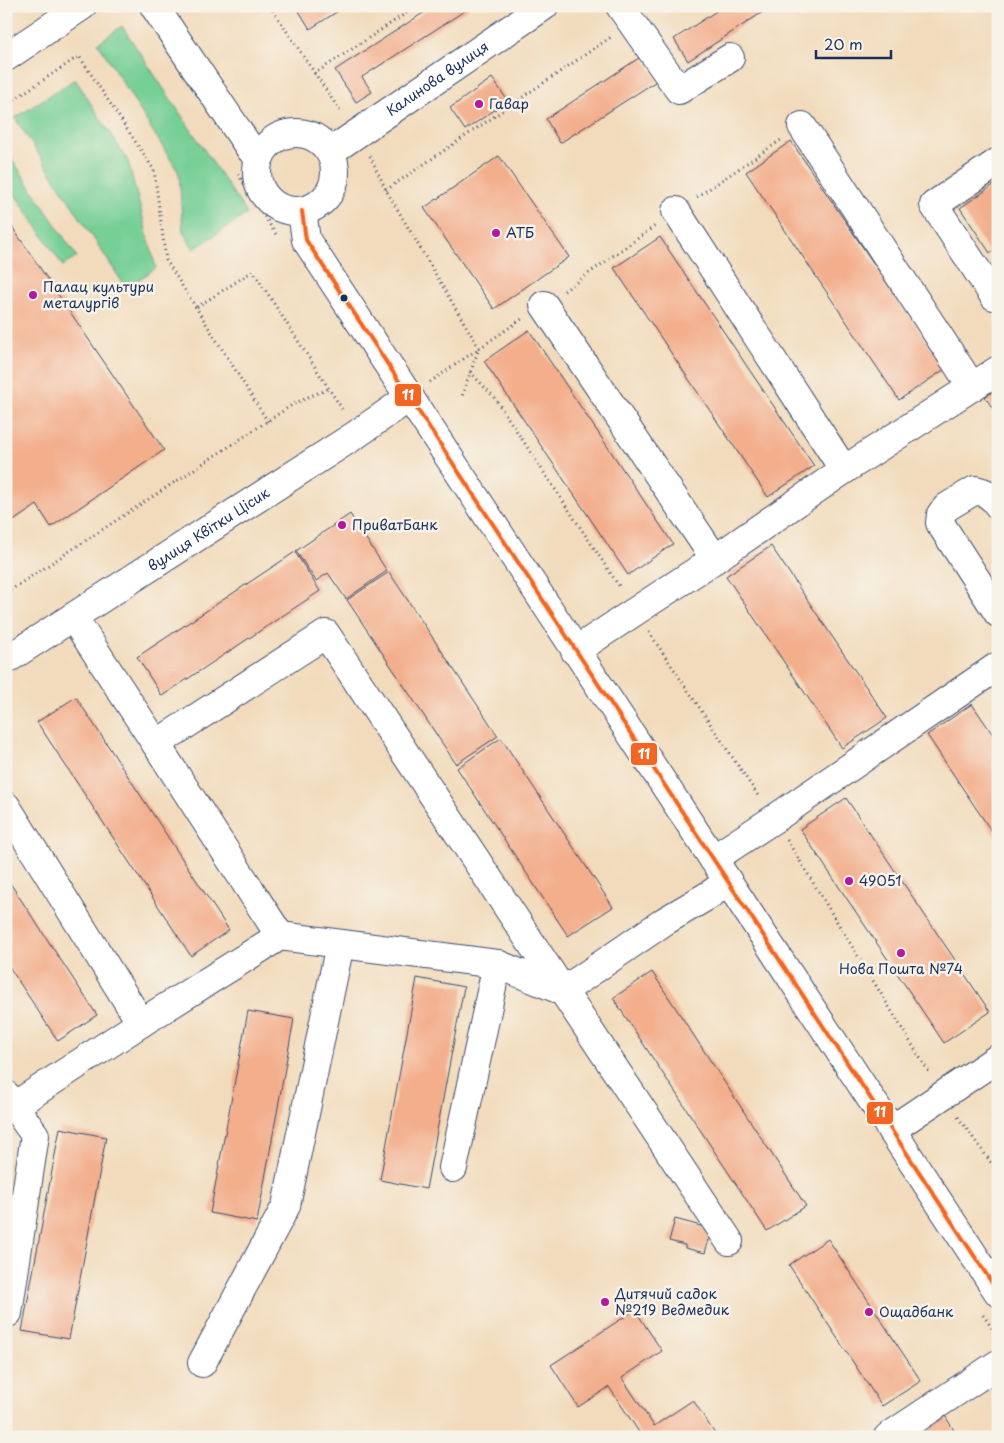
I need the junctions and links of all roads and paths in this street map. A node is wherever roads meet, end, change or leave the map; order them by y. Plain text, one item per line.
1 (82, 6) edge
2 (154, 6) edge
3 (270, 6) edge
4 (418, 6) edge
5 (544, 6) edge
6 (626, 15) edge
7 (6, 57) edge
8 (730, 58) dead end
9 (6, 105) edge
10 (802, 126) joint
11 (334, 150) junction
12 (256, 152) junction
13 (374, 162) dead end
14 (998, 162) edge
15 (386, 190) junction
16 (676, 211) junction
17 (302, 216) junction
18 (998, 293) edge
19 (544, 305) junction
20 (196, 308) junction
21 (479, 348) junction
22 (998, 370) edge
23 (470, 372) junction
24 (972, 386) junction
25 (329, 389) junction
26 (420, 389) junction
27 (462, 396) dead end
28 (342, 410) dead end
29 (268, 422) junction
30 (844, 470) junction
31 (998, 505) edge
32 (715, 559) junction
33 (6, 593) edge
34 (636, 612) junction
35 (998, 613) edge
36 (73, 617) junction
37 (575, 651) junction
38 (6, 660) edge
39 (998, 666) edge
40 (156, 744) junction
41 (6, 806) edge
42 (774, 819) junction
43 (713, 859) junction
44 (728, 882) junction
45 (280, 936) junction
46 (340, 944) junction
47 (497, 964) junction
48 (563, 991) junction
49 (140, 1022) junction
50 (998, 1058) edge
51 (942, 1095) junction
52 (10, 1100) edge
53 (890, 1130) junction
54 (453, 1168) dead end
55 (998, 1172) edge
56 (13, 1238) edge
57 (730, 1241) dead end
58 (998, 1292) edge
59 (6, 1312) edge
60 (202, 1363) dead end
61 (998, 1364) edge
62 (888, 1437) edge

1 - 7 street
2 - 12 street
3 - 4 path
5 - 11 street, Калинова вулиця
6 - 8 street
6 - 15 path
9 - 20 path
10 - 16 path
10 - 24 street
11 - 12 street
11 - 12 path
11 - 17 street
11 - 17 path
12 - 17 street
12 - 17 path
13 - 15 path
14 - 18 street
15 - 21 path
16 - 19 path
16 - 30 street
17 - 26 street
19 - 21 path
19 - 32 street
20 - 25 path
20 - 29 path
21 - 23 path
21 - 26 path
22 - 24 street
23 - 27 path
23 - 34 path
24 - 30 street
25 - 28 path
25 - 29 path
26 - 36 street, вулиця Квітки Цісик
26 - 37 street
29 - 33 path
30 - 32 street
31 - 35 street
32 - 34 street
34 - 37 street
34 - 42 path
36 - 38 street, вулиця Квітки Цісик
36 - 40 street
37 - 43 street
39 - 42 street
40 - 45 street
40 - 48 street
41 - 49 street
42 - 43 street
42 - 51 path
43 - 44 street
44 - 48 street
44 - 53 street
45 - 46 street
45 - 49 street
46 - 47 street
46 - 60 street
47 - 48 street
47 - 54 street
48 - 57 street
49 - 52 street
50 - 51 street
51 - 53 street
51 - 55 path
52 - 56 street
53 - 58 street
56 - 59 street
61 - 62 street

